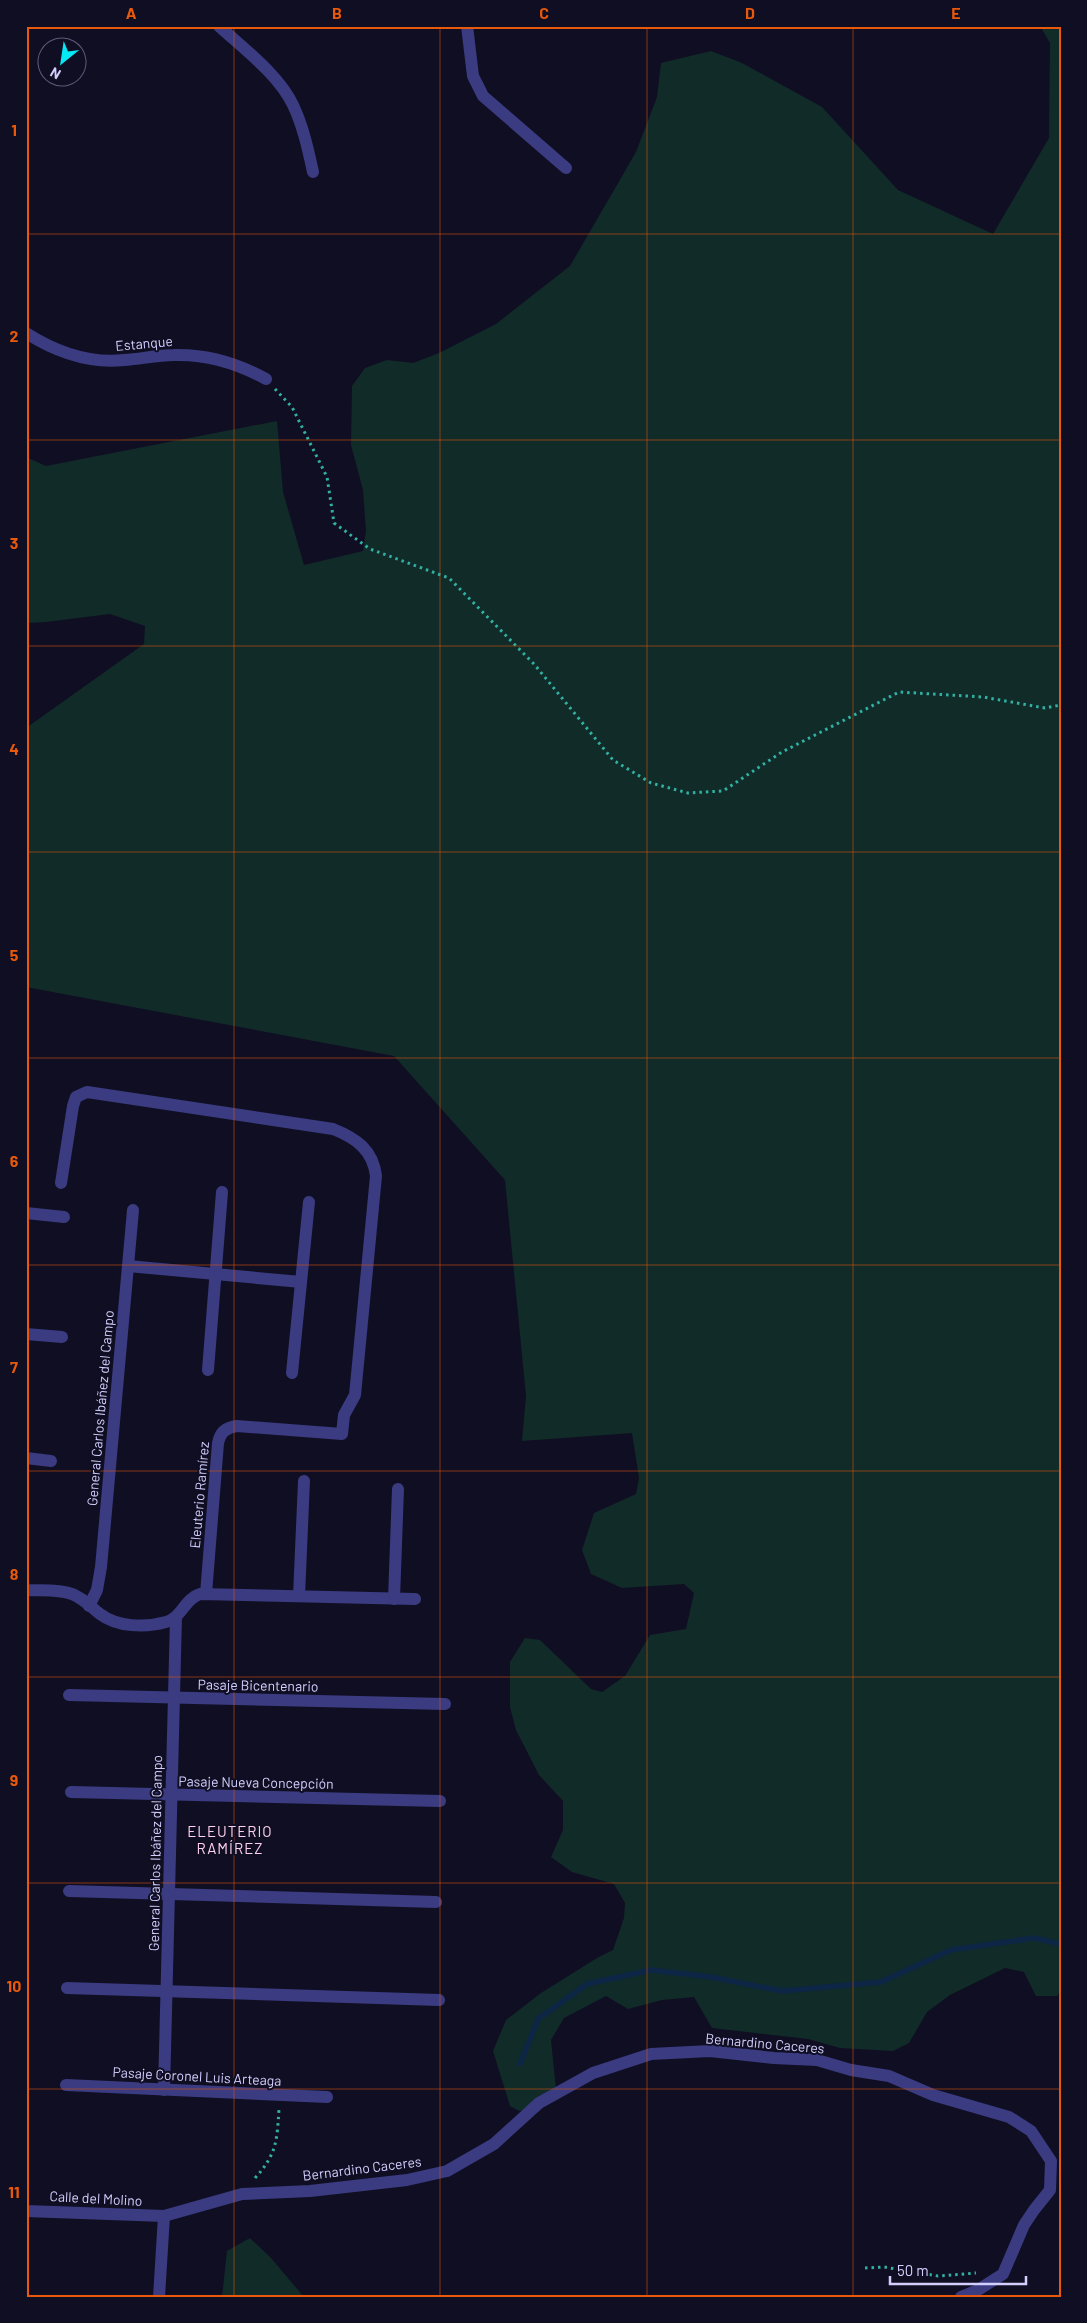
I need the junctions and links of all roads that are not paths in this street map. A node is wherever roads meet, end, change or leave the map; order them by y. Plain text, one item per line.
1 (219, 26) edge
2 (467, 26) edge
3 (566, 168) dead end
4 (313, 172) dead end
5 (26, 333) edge
6 (266, 379) road end
7 (61, 1183) dead end
8 (222, 1192) dead end
9 (309, 1202) dead end
10 (133, 1210) dead end
11 (26, 1213) edge
12 (64, 1217) dead end
13 (128, 1266) junction
14 (216, 1274) junction
15 (301, 1282) junction
16 (26, 1334) edge
17 (62, 1336) dead end
18 (208, 1370) dead end
19 (292, 1373) dead end
20 (26, 1458) edge
21 (51, 1461) dead end
22 (304, 1481) dead end
23 (398, 1489) dead end
24 (26, 1590) edge
25 (206, 1594) junction
26 (299, 1596) junction
27 (394, 1599) junction
28 (415, 1599) dead end
29 (89, 1606) junction
30 (176, 1617) junction
31 (69, 1695) dead end
32 (174, 1698) junction
33 (445, 1704) dead end
34 (70, 1792) dead end
35 (171, 1795) junction
36 (440, 1801) dead end
37 (69, 1891) dead end
38 (169, 1894) junction
39 (436, 1902) dead end
40 (66, 1988) dead end
41 (166, 1992) junction
42 (439, 2000) dead end
43 (66, 2085) dead end
44 (164, 2090) junction
45 (327, 2097) dead end
46 (26, 2211) edge
47 (164, 2216) junction
48 (159, 2297) edge
49 (961, 2297) edge

1 - 4 street
2 - 3 street
5 - 6 street, Estanque
7 - 25 street, Eleuterio Ramírez
8 - 14 street
9 - 15 street
10 - 13 street, General Carlos Ibáñez del Campo
11 - 12 street
13 - 14 street
13 - 29 street, General Carlos Ibáñez del Campo
14 - 15 street
14 - 18 street
15 - 19 street
16 - 17 street
20 - 21 street
22 - 26 street
23 - 27 street
24 - 29 street
25 - 26 street
25 - 30 street
26 - 27 street
27 - 28 street
29 - 30 street
30 - 32 street, General Carlos Ibáñez del Campo
31 - 32 street, Pasaje Bicentenario
32 - 33 street, Pasaje Bicentenario
32 - 35 street, General Carlos Ibáñez del Campo
34 - 35 street, Pasaje Nueva Concepción
35 - 36 street, Pasaje Nueva Concepción
35 - 38 street, General Carlos Ibáñez del Campo
37 - 38 street
38 - 39 street
38 - 41 street, General Carlos Ibáñez del Campo
40 - 41 street
41 - 42 street
41 - 44 street, General Carlos Ibáñez del Campo
43 - 44 street, Pasaje Coronel Luis Arteaga
44 - 45 street, Pasaje Coronel Luis Arteaga
46 - 47 street, Calle del Molino
47 - 48 street
47 - 49 street, Bernardino Caceres

